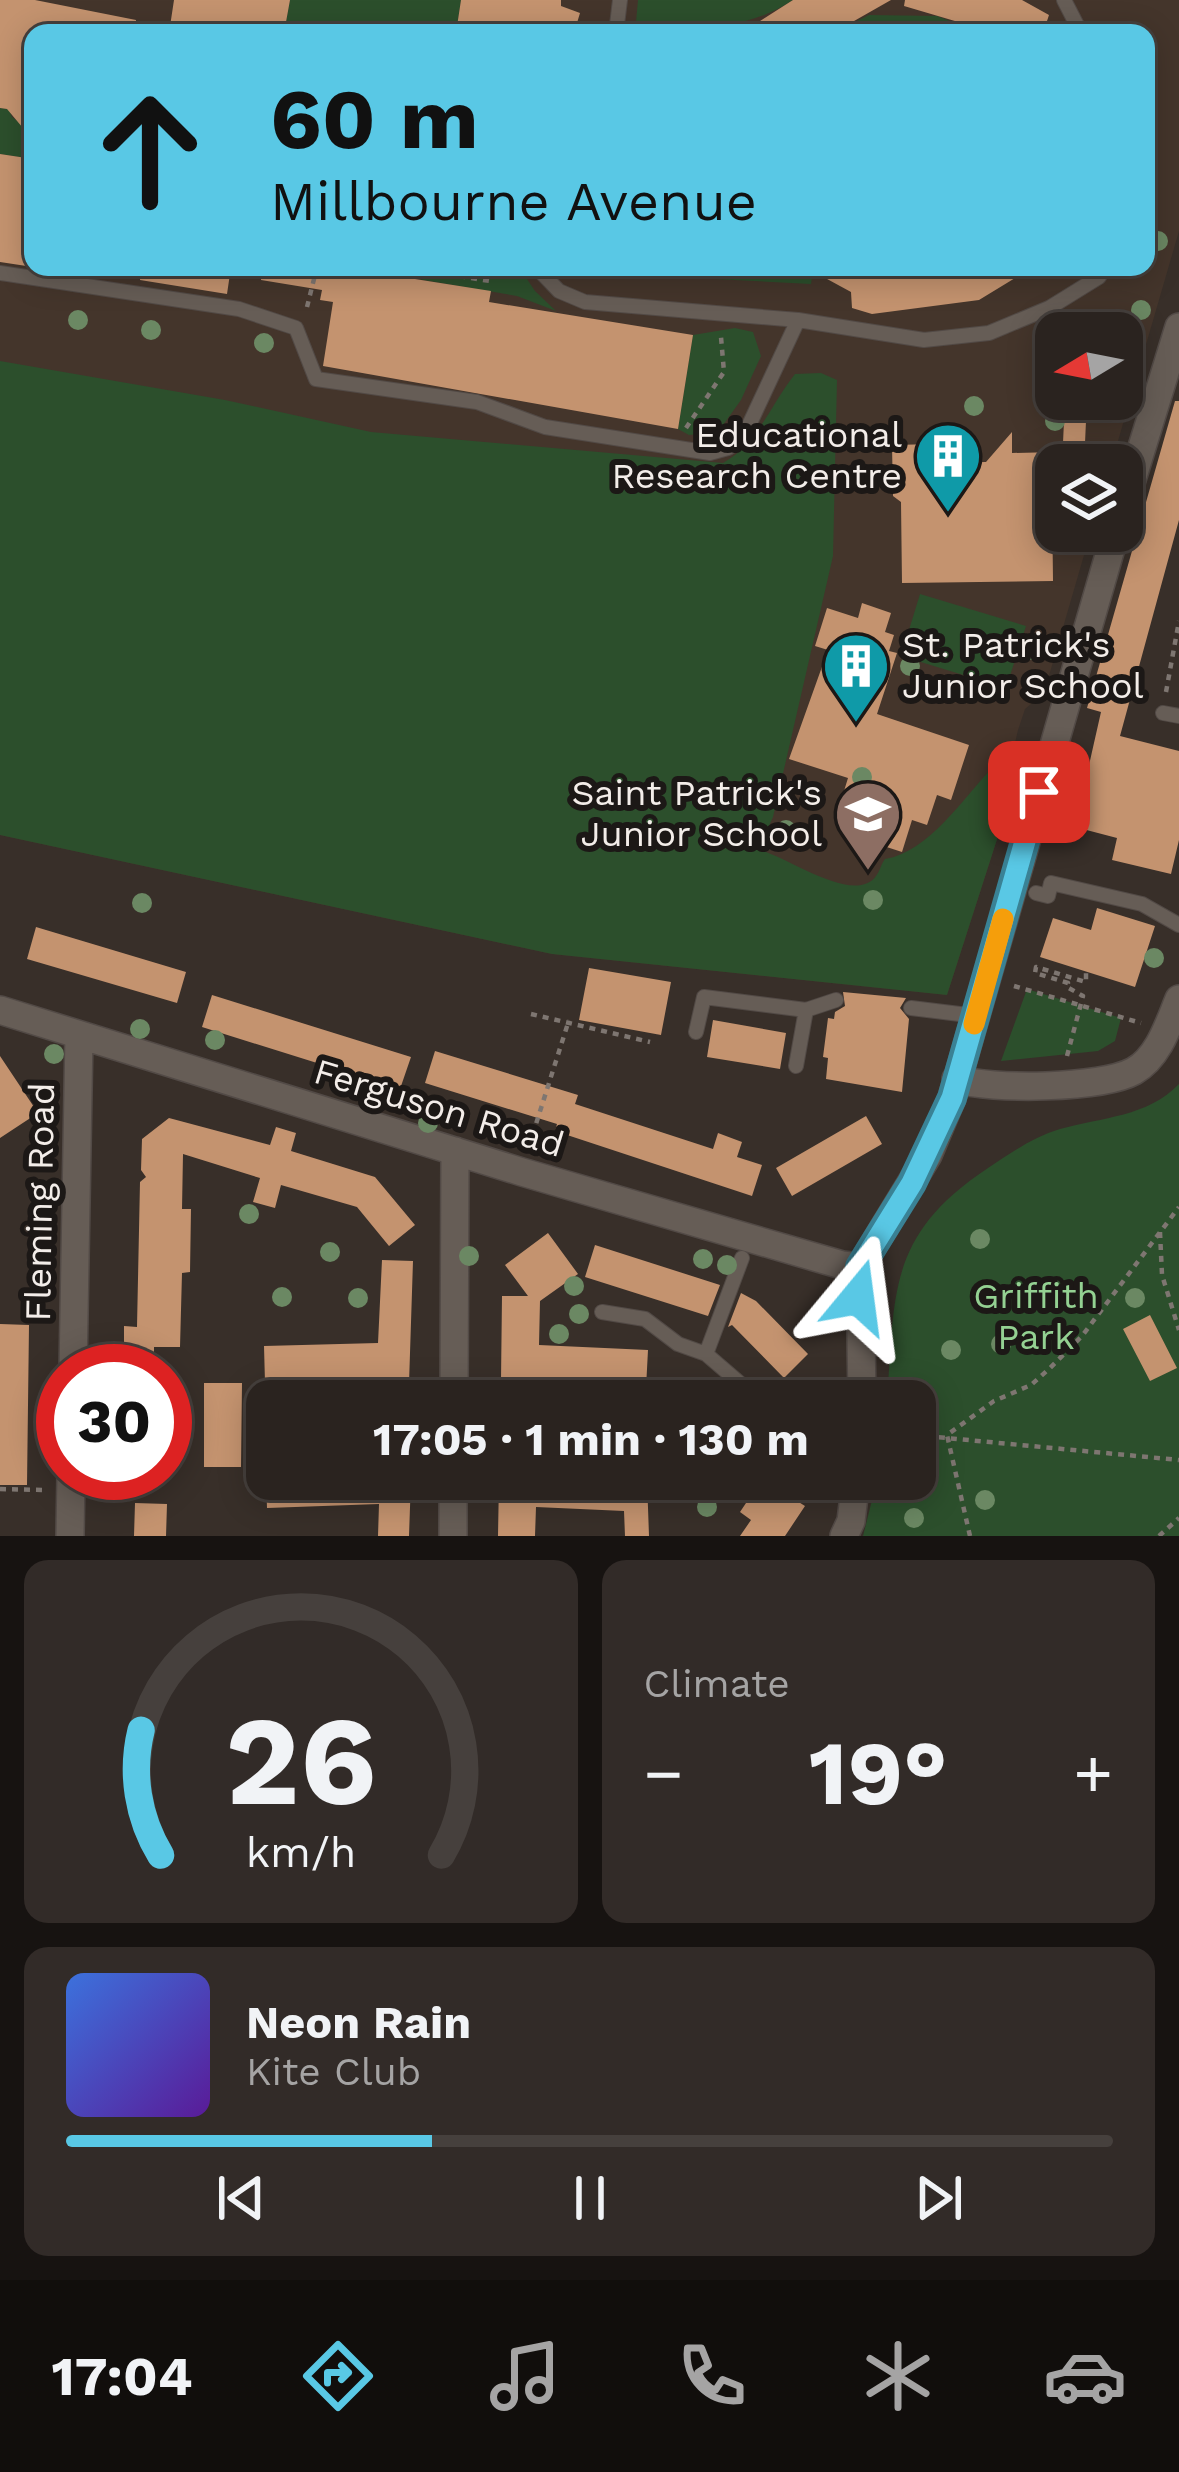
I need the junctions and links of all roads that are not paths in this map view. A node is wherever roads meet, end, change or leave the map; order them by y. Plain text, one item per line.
1 (0, 273) edge
2 (545, 276) edge
3 (1100, 276) edge
4 (798, 320) junction
5 (1179, 327) edge
6 (1143, 444) edge
7 (1110, 552) edge
8 (1162, 713) road end
9 (1179, 716) edge
10 (1036, 892) dead end
11 (1179, 925) edge
12 (1179, 999) edge
13 (836, 1000) dead end
14 (910, 1008) dead end
15 (0, 1010) edge
16 (806, 1010) junction
17 (976, 1016) junction
18 (696, 1032) dead end
19 (79, 1035) junction
20 (796, 1066) dead end
21 (956, 1078) junction
22 (455, 1151) junction
23 (742, 1258) dead end
24 (860, 1267) junction
25 (602, 1312) dead end
26 (73, 1344) edge
27 (706, 1354) junction
28 (454, 1380) edge
29 (736, 1380) edge
30 (862, 1380) edge
31 (65, 1500) edge
32 (453, 1500) edge
33 (854, 1500) edge
34 (70, 1536) edge
35 (453, 1536) edge
36 (844, 1536) edge

1 - 4 lane
2 - 4 lane
3 - 4 lane
5 - 6 street
7 - 17 street
8 - 9 lane
10 - 11 lane
12 - 21 street
13 - 16 lane
14 - 17 lane
15 - 19 street, Ferguson Road
16 - 18 lane
16 - 20 lane
17 - 21 street
19 - 22 street, Ferguson Road
19 - 26 street, Fleming Road
21 - 24 street
22 - 24 street, Ferguson Road
22 - 28 street
23 - 27 lane
24 - 30 street
25 - 27 lane
27 - 29 lane
31 - 34 street
32 - 35 street
33 - 36 street

